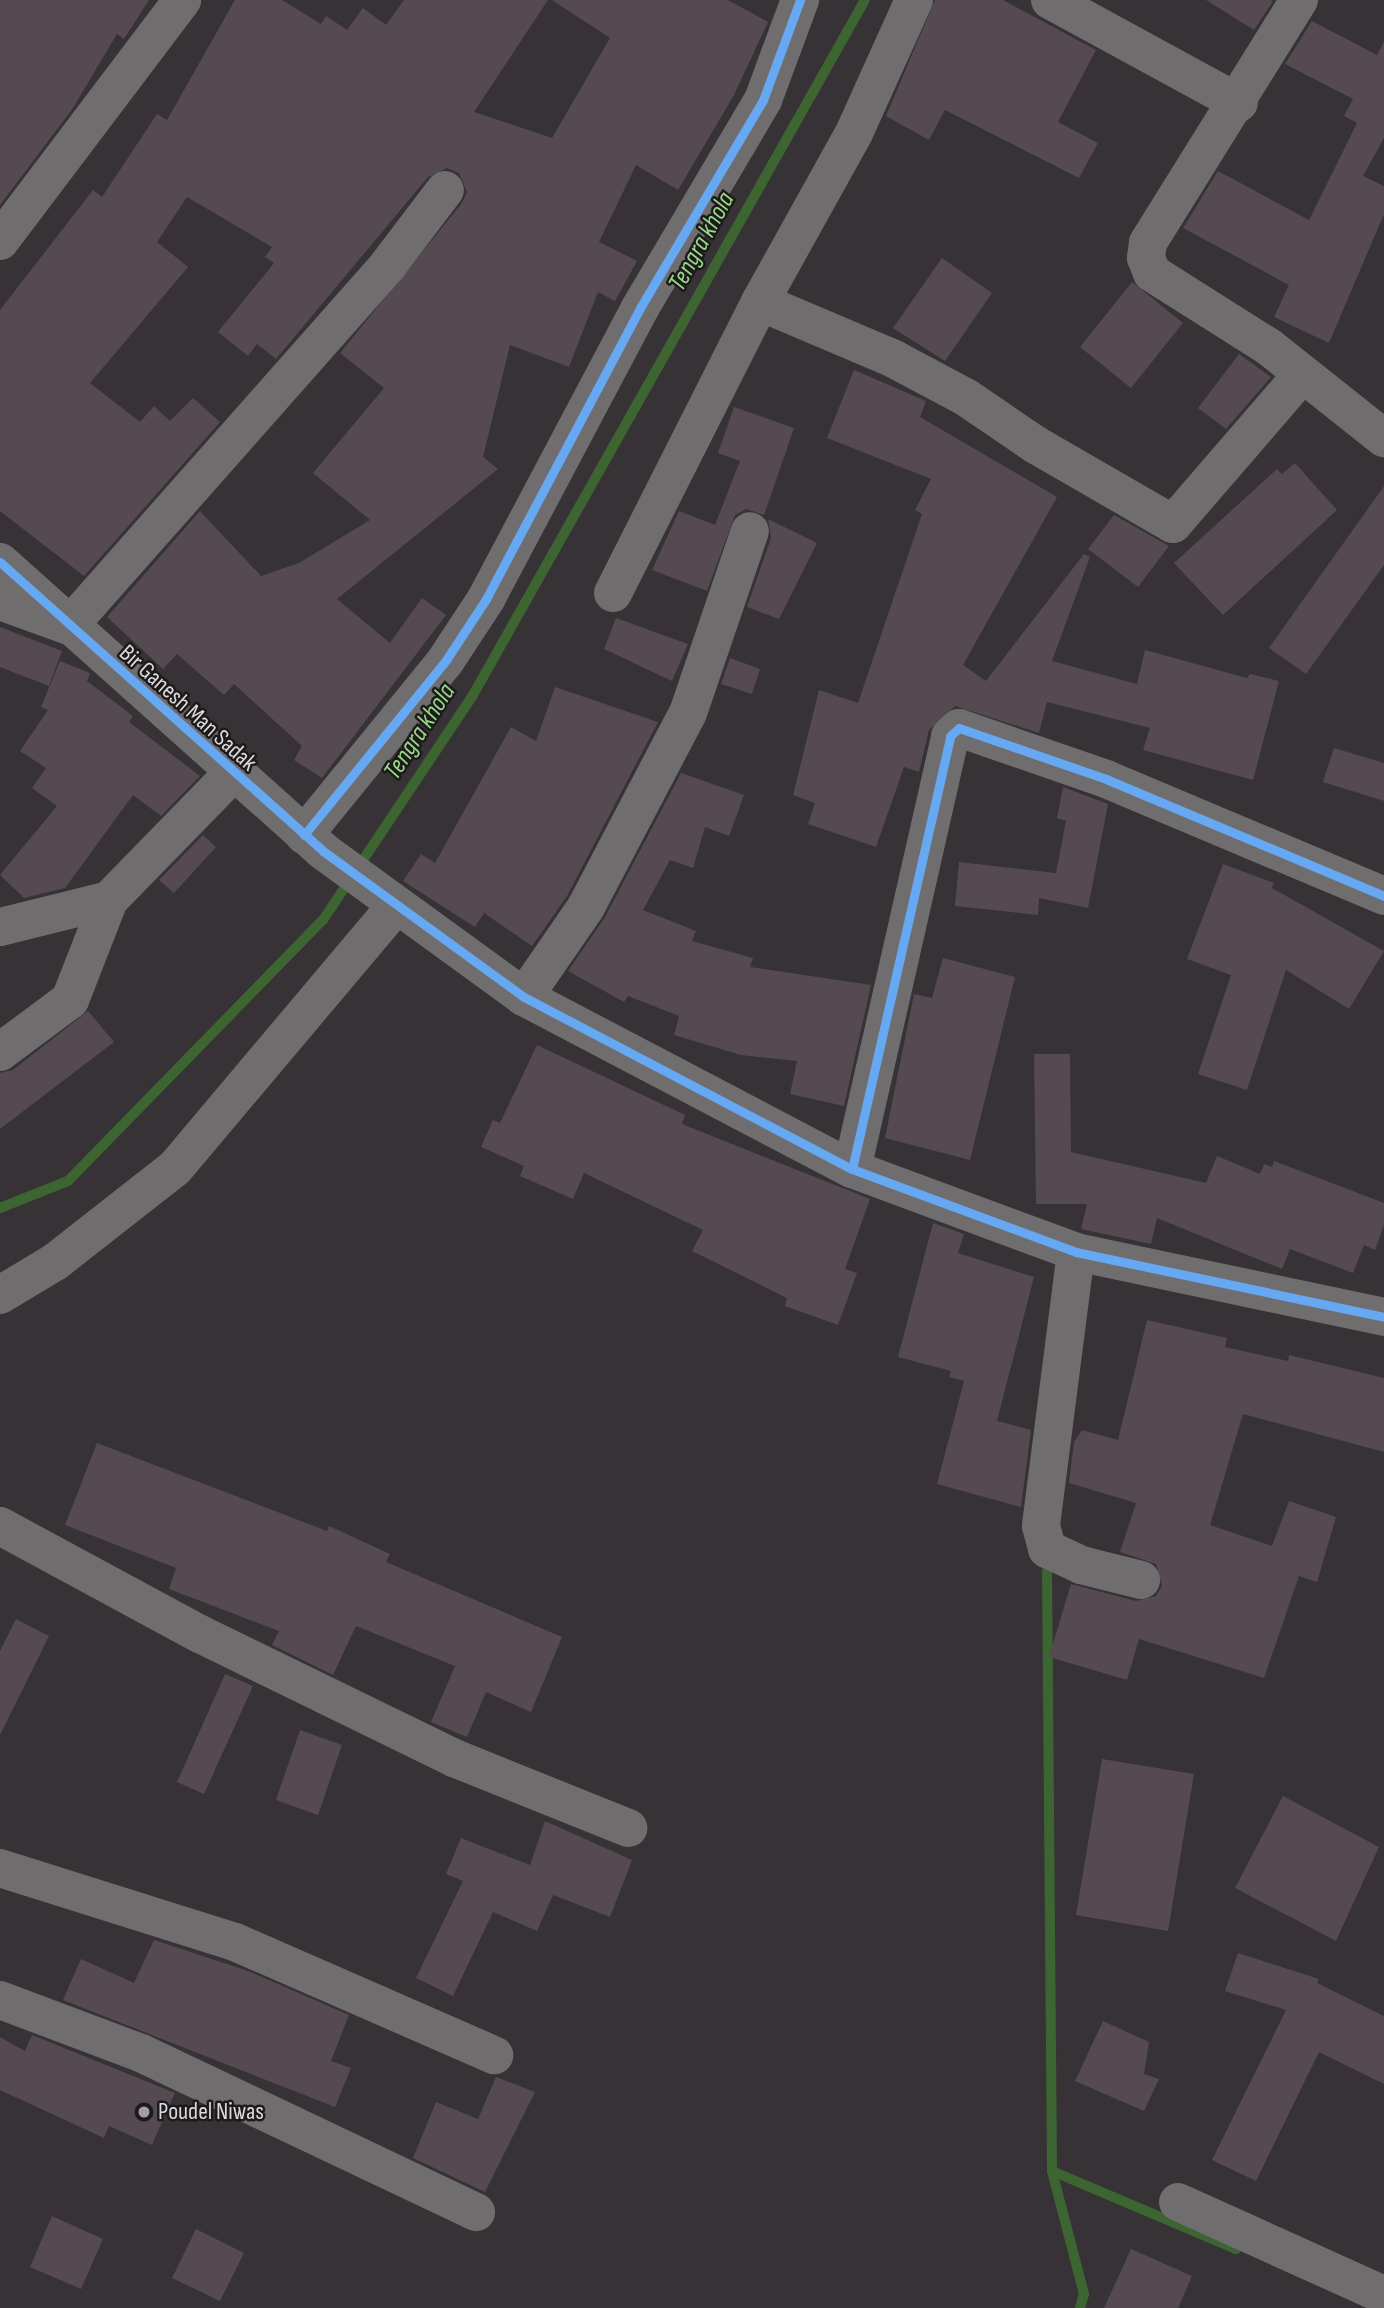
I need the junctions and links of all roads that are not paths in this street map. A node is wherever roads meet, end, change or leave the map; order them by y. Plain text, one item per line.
1 (181, 0) edge
2 (800, 0) edge
3 (914, 0) edge
4 (1050, 0) edge
5 (1299, 0) edge
6 (1239, 103) junction
7 (445, 190) dead end
8 (0, 241) edge
9 (760, 302) junction
10 (1300, 377) junction
11 (1384, 438) edge
12 (750, 531) dead end
13 (0, 562) edge
14 (612, 593) dead end
15 (0, 601) edge
16 (69, 626) junction
17 (232, 774) junction
18 (314, 843) junction
19 (1384, 896) edge
20 (109, 900) junction
21 (390, 902) junction
22 (0, 927) edge
23 (524, 997) junction
24 (0, 1052) edge
25 (852, 1169) junction
26 (1076, 1252) junction
27 (0, 1295) edge
28 (1384, 1317) edge
29 (0, 1526) edge
30 (1140, 1580) dead end
31 (628, 1828) dead end
32 (0, 1868) edge
33 (0, 2000) edge
34 (494, 2055) dead end
35 (1178, 2202) dead end
36 (476, 2213) dead end
37 (1384, 2295) edge

1 - 8 street
2 - 18 street
3 - 9 street
4 - 6 street
5 - 6 street
6 - 10 street
7 - 16 street
9 - 10 street
9 - 14 street
10 - 11 street
12 - 23 street
13 - 16 street, Bir Ganesh Man Sadak
15 - 16 street
16 - 17 street, Bir Ganesh Man Sadak
17 - 18 street, Bir Ganesh Man Sadak
17 - 20 street
18 - 21 street, Bir Ganesh Man Sadak
19 - 25 street
20 - 22 street
20 - 24 street
21 - 23 street, Bir Ganesh Man Sadak
21 - 27 street
23 - 25 street, Bir Ganesh Man Sadak
25 - 26 street, Bir Ganesh Man Sadak
26 - 28 street, Bir Ganesh Man Sadak
26 - 30 street
29 - 31 street
32 - 34 street
33 - 36 street
35 - 37 street

